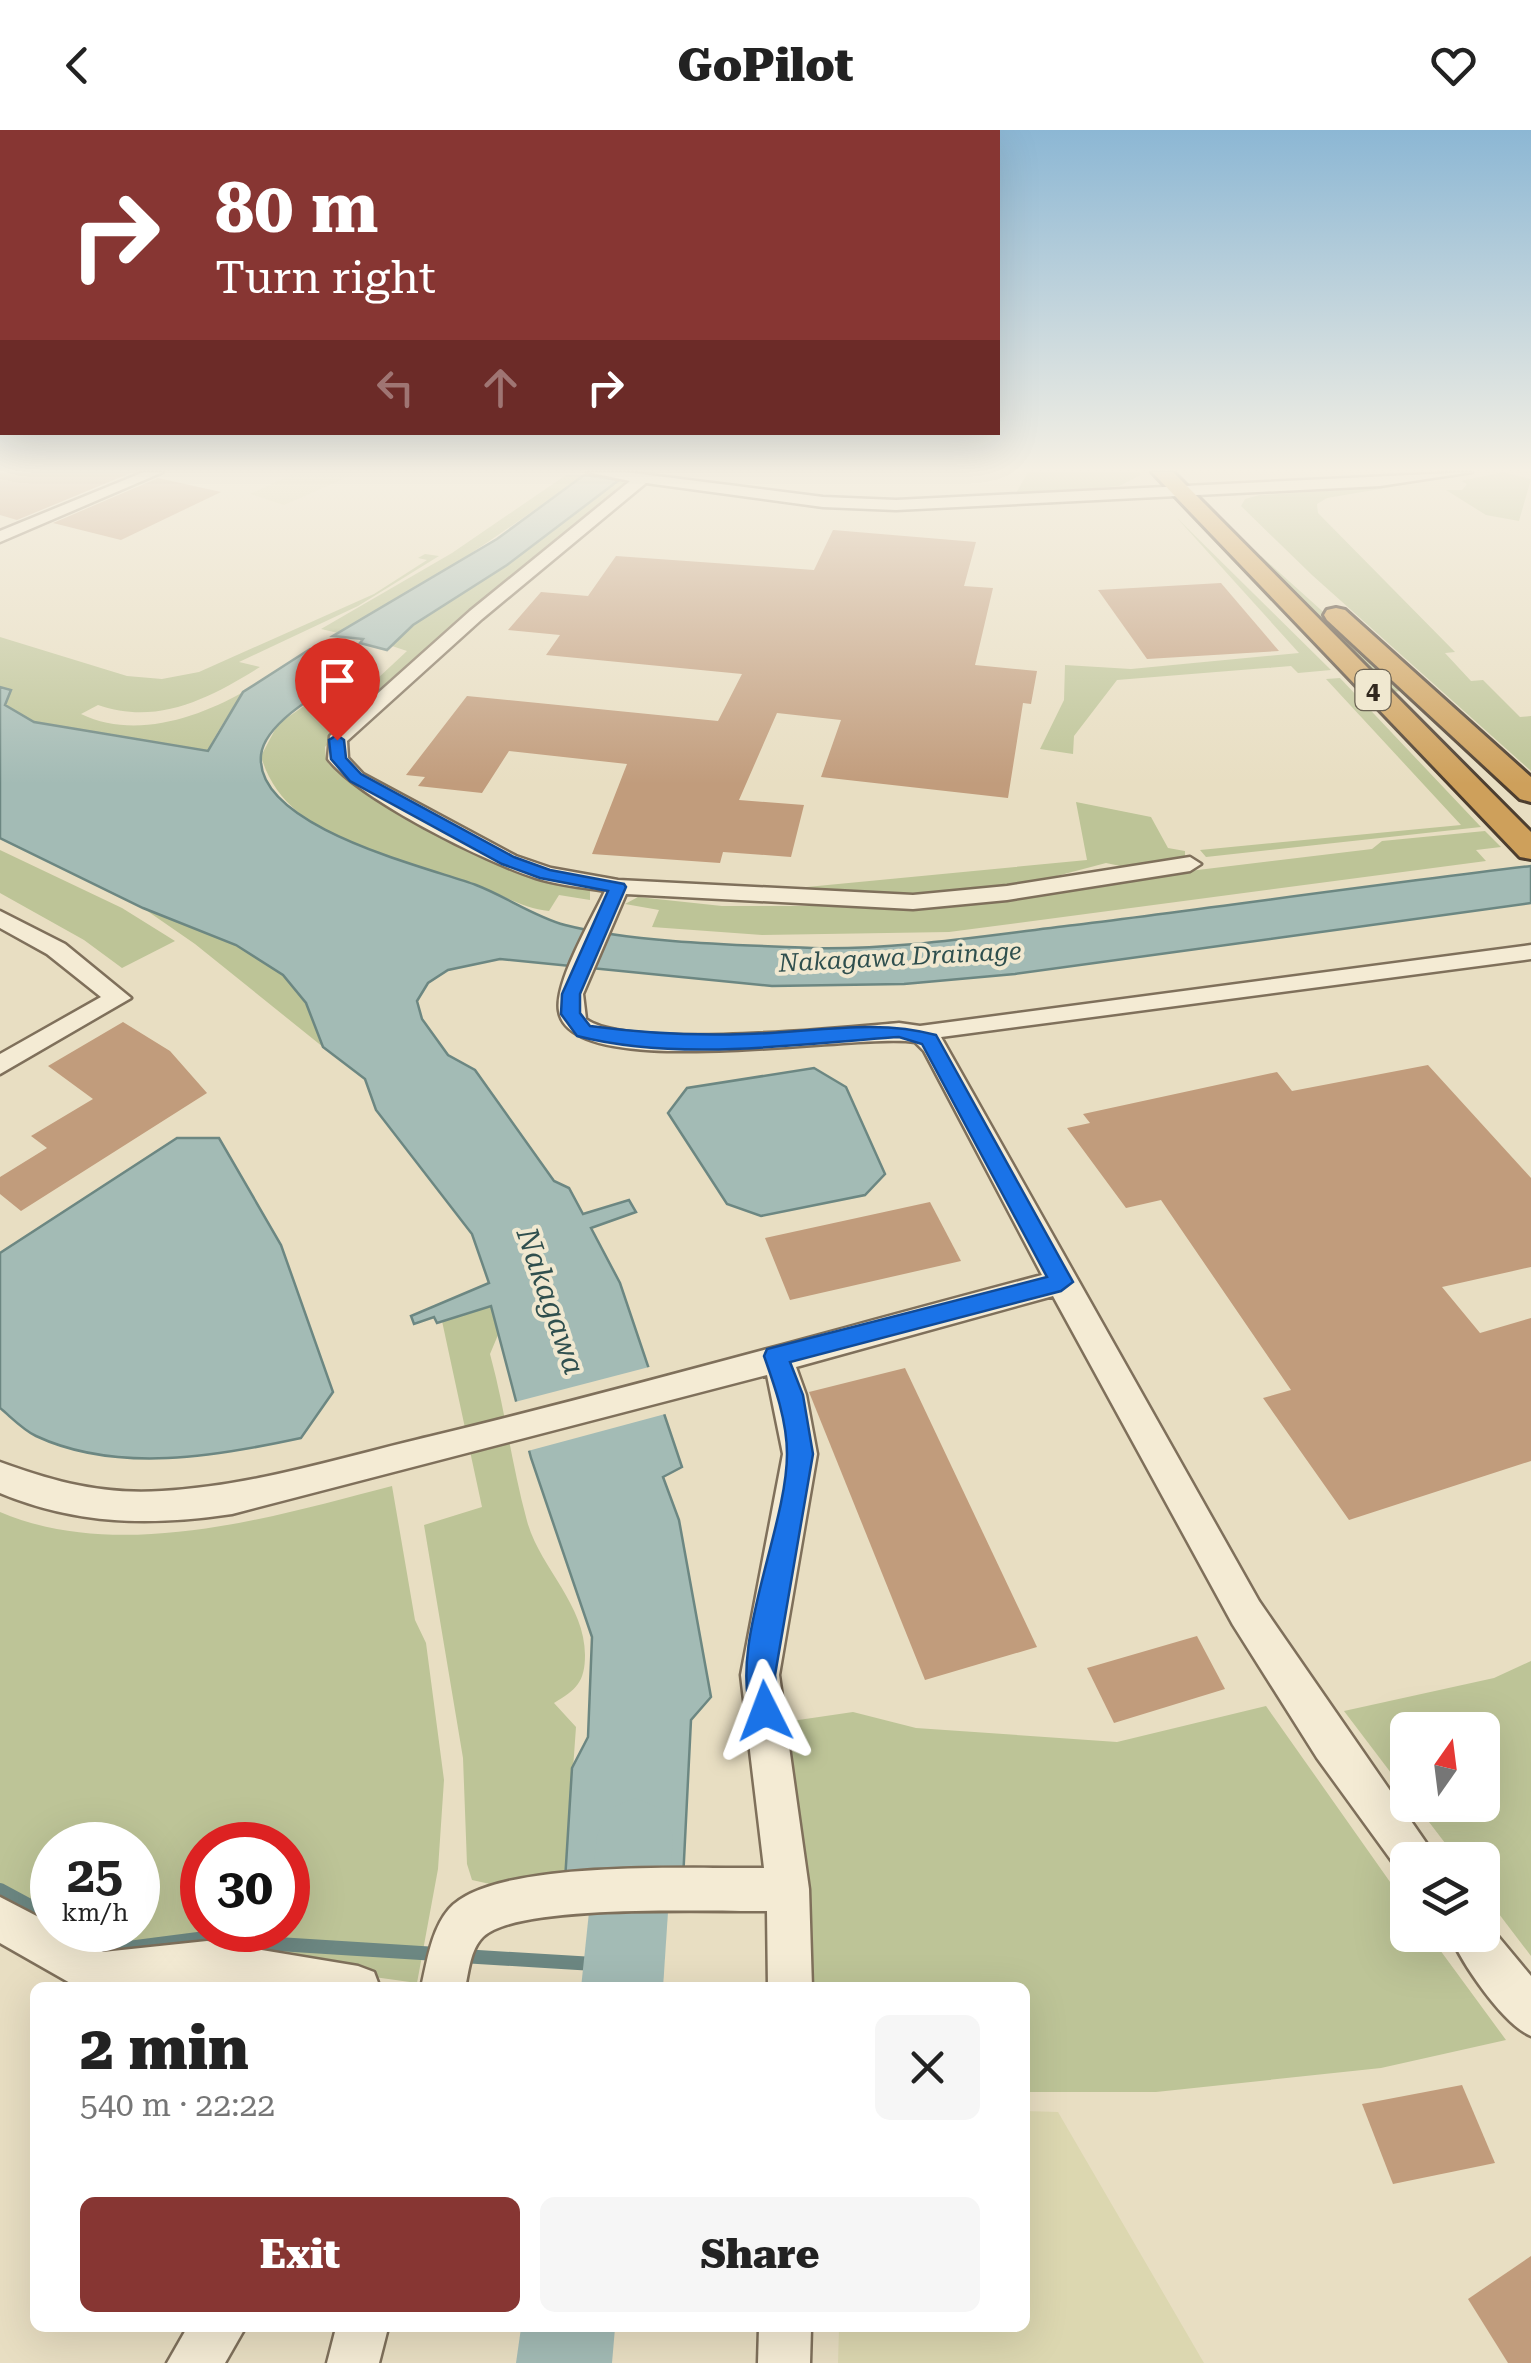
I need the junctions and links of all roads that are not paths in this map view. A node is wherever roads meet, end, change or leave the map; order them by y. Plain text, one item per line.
1 (522, 576) edge
2 (1277, 576) edge
3 (1292, 576) edge
4 (1531, 793) edge
5 (1528, 847) edge
6 (1190, 864) dead end
7 (614, 895) junction
8 (0, 918) edge
9 (1531, 952) edge
10 (923, 1035) junction
11 (0, 1065) edge
12 (1061, 1282) junction
13 (776, 1356) junction
14 (0, 1477) edge
15 (1403, 1842) edge
16 (788, 1889) junction
17 (0, 1919) edge
18 (1485, 1952) edge
19 (322, 1982) edge
20 (444, 1982) edge
21 (790, 1982) edge
22 (1531, 2013) edge
23 (216, 2332) edge
24 (361, 2332) edge
25 (785, 2332) edge
26 (193, 2363) edge
27 (353, 2363) edge
28 (784, 2363) edge

1 - 7 street
2 - 5 highway, 4
3 - 4 highway, 4
6 - 7 street
7 - 10 street
8 - 11 street
9 - 10 street
10 - 12 street
12 - 13 street
12 - 15 street
13 - 14 street
13 - 16 street
16 - 20 street
16 - 21 street
17 - 19 street
18 - 22 street
23 - 26 street
24 - 27 street
25 - 28 street

